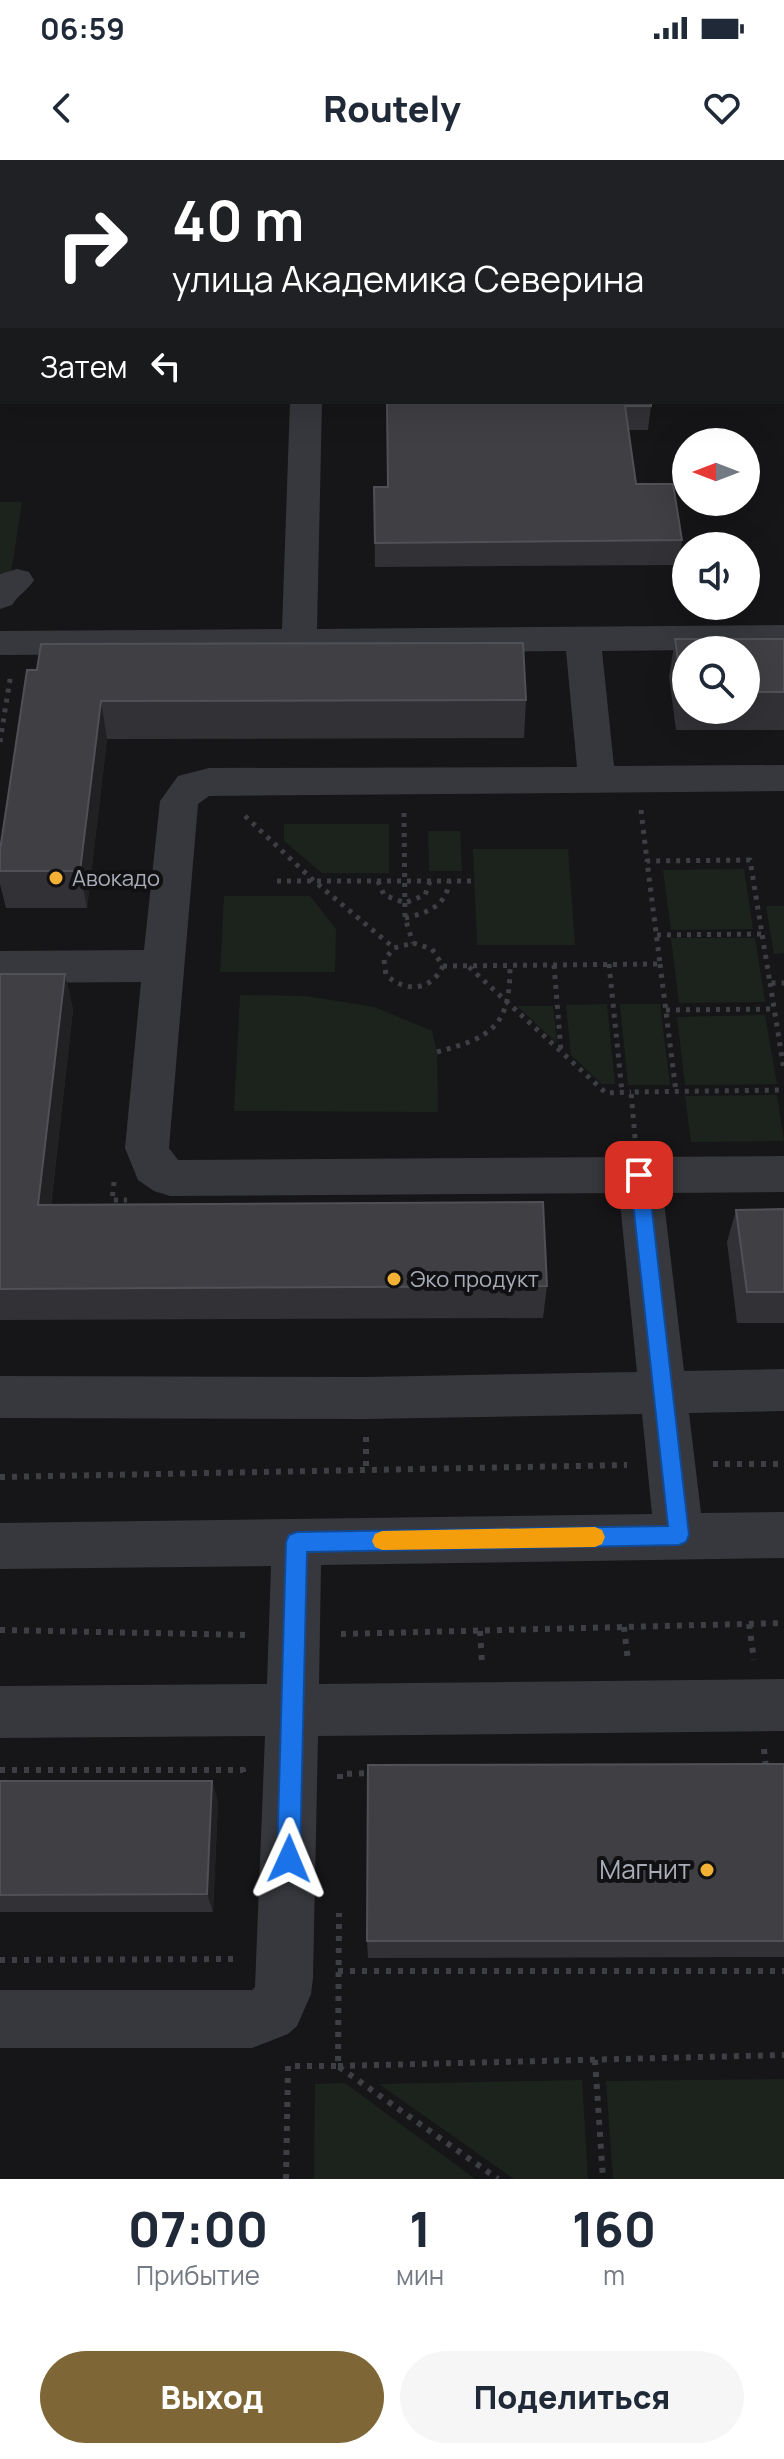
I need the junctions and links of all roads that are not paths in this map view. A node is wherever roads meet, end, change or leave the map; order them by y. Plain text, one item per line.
1 (306, 404) edge
2 (784, 637) edge
3 (583, 639) junction
4 (299, 640) junction
5 (0, 643) edge
6 (784, 778) edge
7 (597, 780) junction
8 (163, 966) junction
9 (0, 967) edge
10 (784, 1174) edge
11 (639, 1175) junction
12 (662, 1390) junction
13 (784, 1390) edge
14 (0, 1397) edge
15 (679, 1535) junction
16 (784, 1535) edge
17 (297, 1542) junction
18 (0, 1546) edge
19 (784, 1705) edge
20 (292, 1710) junction
21 (0, 1712) edge
22 (0, 2019) edge

1 - 4 street
2 - 3 street
3 - 4 street
3 - 7 street
4 - 5 street
6 - 7 street
7 - 8 street
8 - 9 street
8 - 11 street
10 - 11 street
11 - 12 street
12 - 13 street
12 - 14 street
12 - 15 street
15 - 16 street
15 - 17 street
17 - 18 street
17 - 20 street
19 - 20 street
20 - 21 street
20 - 22 street

